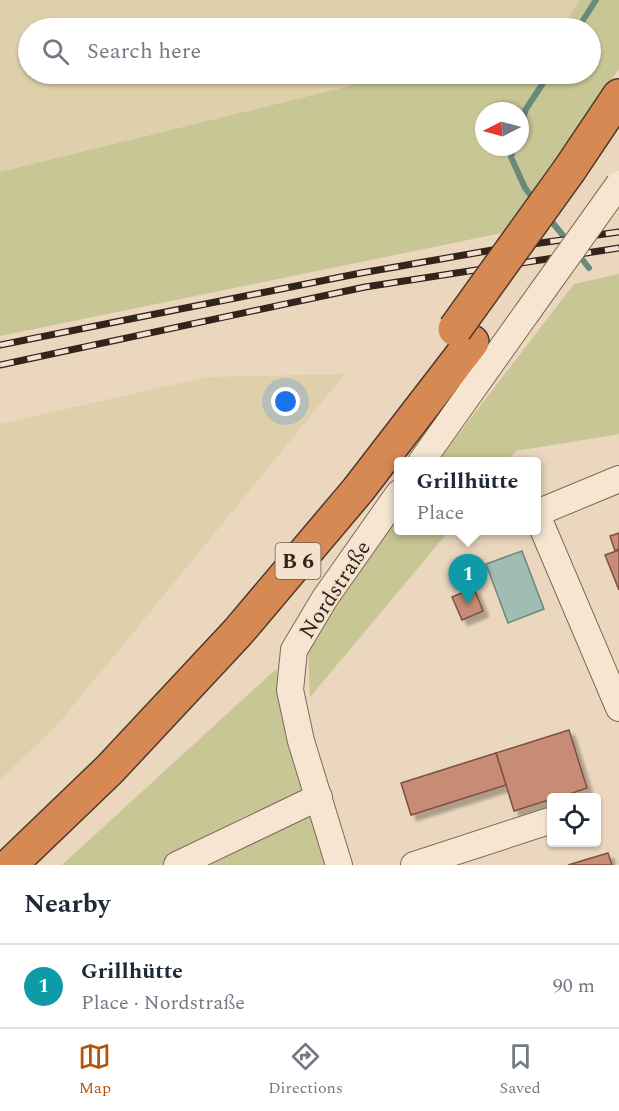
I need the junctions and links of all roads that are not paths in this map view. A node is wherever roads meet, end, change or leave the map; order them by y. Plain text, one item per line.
1 (619, 96) edge
2 (619, 134) edge
3 (579, 175) junction
4 (619, 184) edge
5 (463, 335) junction
6 (426, 457) edge
7 (619, 479) edge
8 (394, 500) edge
9 (541, 512) edge
10 (541, 523) edge
11 (619, 708) edge
12 (318, 797) junction
13 (547, 822) edge
14 (0, 844) edge
15 (10, 865) edge
16 (177, 865) edge
17 (339, 865) edge
18 (414, 865) edge

1 - 3 highway, B 6
2 - 3 highway, B 6
3 - 5 highway, B 6, bridge
4 - 6 street, bridge
5 - 14 highway, B 6
5 - 15 highway, B 6
7 - 9 street
8 - 12 street, Nordstraße
10 - 11 street
12 - 16 street
12 - 17 street, Nordstraße
13 - 18 street

